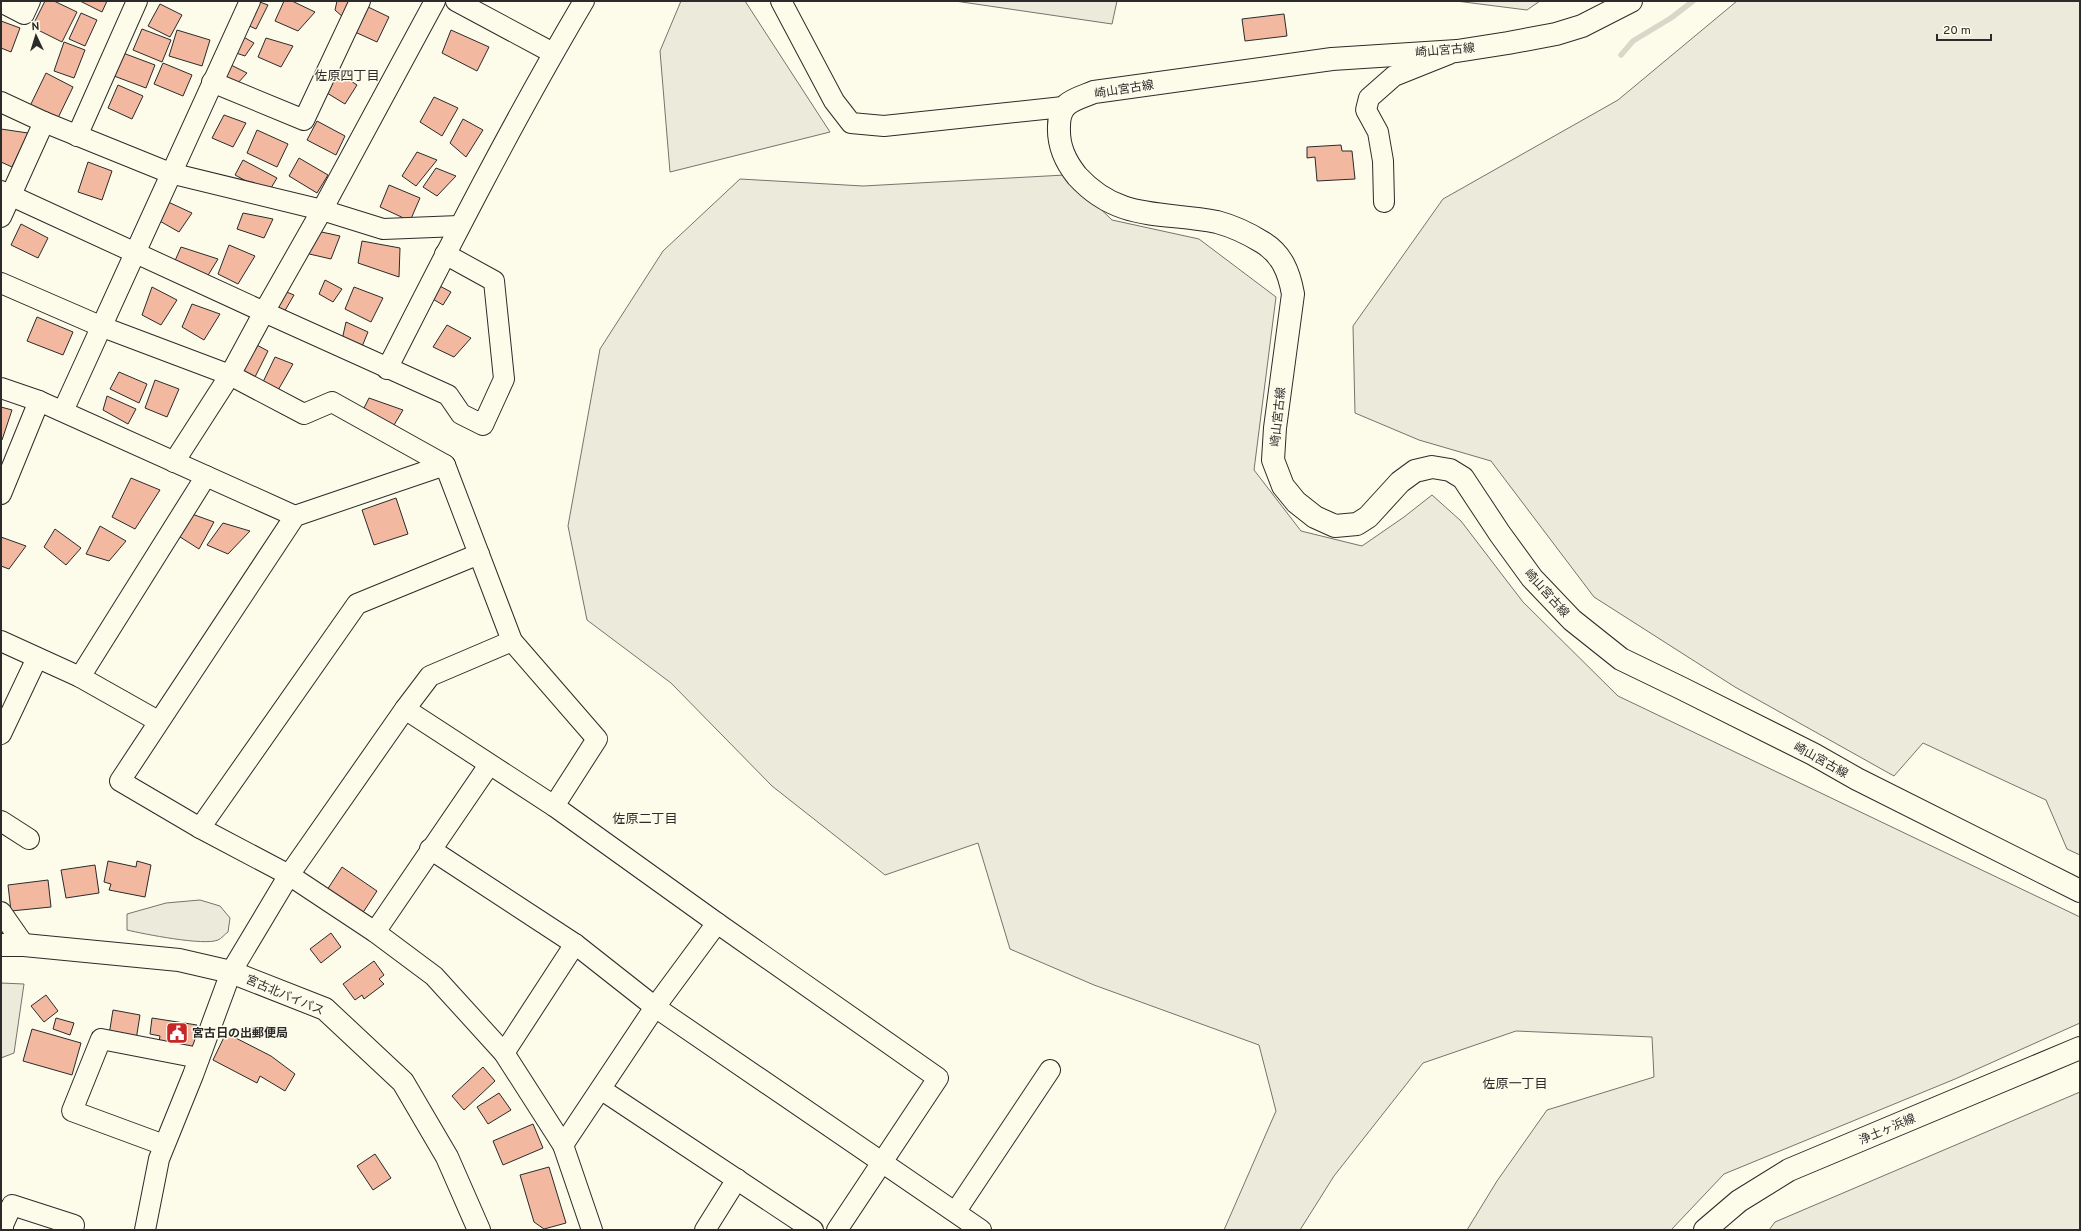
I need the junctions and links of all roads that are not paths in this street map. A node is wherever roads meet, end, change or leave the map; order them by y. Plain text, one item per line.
1 (30, 1) edge
2 (137, 1) edge
3 (250, 1) edge
4 (360, 1) edge
5 (435, 1) edge
6 (456, 1) edge
7 (584, 1) edge
8 (781, 1) edge
9 (1631, 1) edge
10 (1, 2) edge
11 (1456, 51) junction
12 (553, 53) junction
13 (212, 82) junction
14 (1, 102) edge
15 (1063, 107) junction
16 (44, 122) junction
17 (77, 136) junction
18 (170, 173) junction
19 (6, 193) edge
20 (1384, 202) dead end
21 (322, 210) junction
22 (1, 217) edge
23 (459, 226) junction
24 (134, 253) junction
25 (445, 254) junction
26 (1, 283) edge
27 (264, 312) junction
28 (100, 326) junction
29 (388, 369) junction
30 (230, 375) junction
31 (1, 388) edge
32 (40, 401) junction
33 (63, 411) junction
34 (174, 462) junction
35 (445, 465) junction
36 (206, 476) junction
37 (1, 494) edge
38 (295, 516) junction
39 (479, 554) junction
40 (512, 641) junction
41 (1, 642) edge
42 (37, 658) junction
43 (80, 677) junction
44 (405, 709) junction
45 (158, 721) junction
46 (1, 734) edge
47 (488, 765) junction
48 (554, 806) junction
49 (1, 821) edge
50 (200, 828) junction
51 (29, 839) dead end
52 (430, 849) junction
53 (289, 875) junction
54 (2080, 891) edge
55 (1, 912) edge
56 (717, 923) junction
57 (375, 932) junction
58 (575, 944) junction
59 (1, 945) edge
60 (24, 945) junction
61 (231, 972) junction
62 (655, 1007) junction
63 (2080, 1048) edge
64 (504, 1053) junction
65 (199, 1058) junction
66 (1050, 1070) dead end
67 (602, 1090) junction
68 (164, 1145) junction
69 (564, 1145) junction
70 (882, 1162) junction
71 (737, 1179) junction
72 (956, 1211) junction
73 (3, 1230) edge
74 (73, 1230) edge
75 (145, 1230) edge
76 (480, 1230) edge
77 (592, 1230) edge
78 (705, 1230) edge
79 (814, 1230) edge
80 (837, 1230) edge
81 (981, 1230) edge
82 (1705, 1230) edge

1 - 10 street
2 - 17 street
3 - 13 street
4 - 13 street
5 - 21 street
6 - 12 street
7 - 12 street
8 - 15 street
9 - 11 main road, 崎山宮古線
11 - 15 main road, 崎山宮古線
11 - 20 street
12 - 23 street
13 - 18 street
14 - 16 street
15 - 54 main road, 崎山宮古線
16 - 17 street
16 - 19 street
17 - 18 street
18 - 21 street
18 - 24 street
19 - 22 street
19 - 24 street
21 - 23 street
21 - 27 street
23 - 25 street
24 - 27 street
24 - 28 street
25 - 29 street
25 - 29 street
26 - 28 street
27 - 29 street
27 - 30 street
28 - 30 street
28 - 33 street
30 - 34 street
30 - 35 street
31 - 32 street
32 - 33 street
32 - 37 street
33 - 34 street
34 - 36 street
35 - 38 street
35 - 39 street
36 - 38 street
36 - 43 street
38 - 45 street
39 - 40 street
39 - 50 street
40 - 44 street
40 - 48 street
41 - 42 street
42 - 43 street
42 - 46 street
43 - 45 street
44 - 47 street
44 - 53 street
45 - 50 street
47 - 48 street
47 - 52 street
48 - 56 street
49 - 51 street
50 - 53 street
52 - 57 street
52 - 58 street
53 - 57 street
53 - 61 street
55 - 60 street
56 - 62 street
56 - 70 street
57 - 64 street
58 - 62 street
58 - 64 street
59 - 60 main road, 宮古北バイパス
60 - 61 main road, 宮古北バイパス
61 - 65 street
61 - 76 main road, 宮古北バイパス
62 - 67 street
62 - 70 street
63 - 82 main road, 浄土ヶ浜線
64 - 69 street
65 - 68 street
65 - 68 street
66 - 72 street
67 - 69 street
67 - 71 street
68 - 75 street
69 - 77 street
70 - 72 street
70 - 80 street
71 - 78 street
71 - 79 street
72 - 81 street
73 - 74 street

